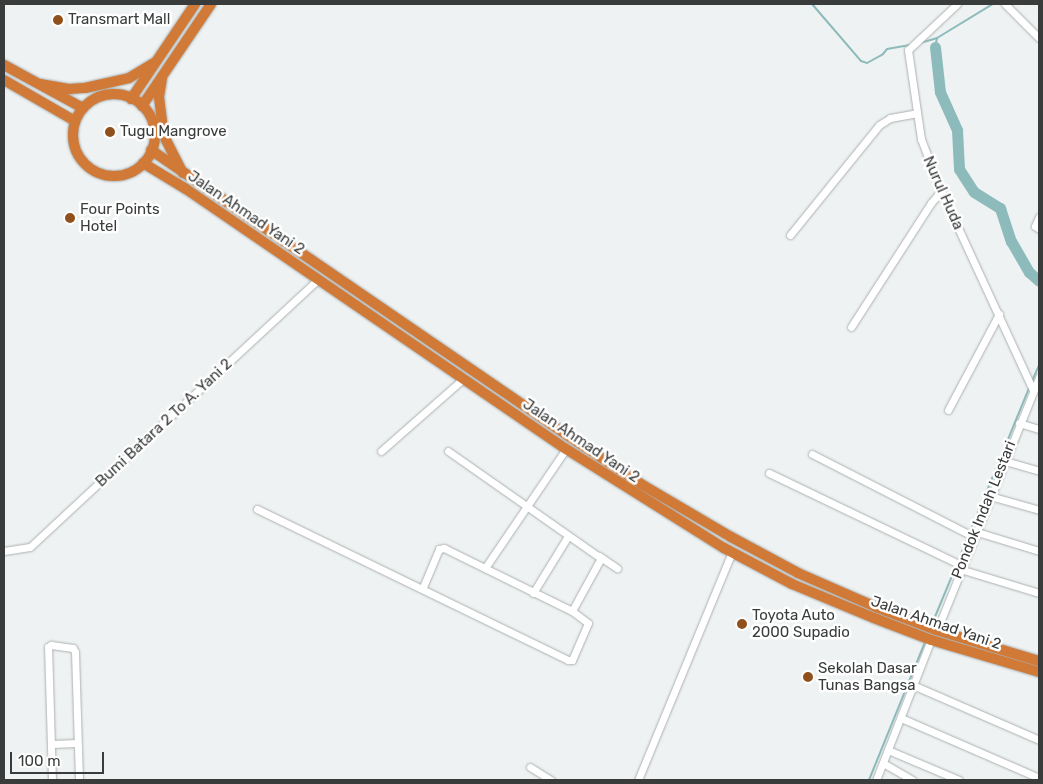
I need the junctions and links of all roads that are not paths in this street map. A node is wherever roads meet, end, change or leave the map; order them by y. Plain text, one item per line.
1 (195, 4) edge
2 (211, 4) edge
3 (957, 4) edge
4 (1005, 4) edge
5 (1039, 38) edge
6 (154, 63) junction
7 (4, 65) edge
8 (164, 72) junction
9 (4, 80) edge
10 (40, 84) junction
11 (131, 99) junction
12 (142, 106) junction
13 (83, 108) junction
14 (917, 113) junction
15 (75, 122) junction
16 (151, 150) junction
17 (143, 163) junction
18 (184, 174) junction
19 (941, 191) junction
20 (790, 235) dead end
21 (317, 280) junction
22 (999, 314) junction
23 (851, 327) dead end
24 (464, 378) junction
25 (1037, 384) edge
26 (948, 410) dead end
27 (1019, 423) junction
28 (1039, 428) edge
29 (566, 450) junction
30 (381, 451) dead end
31 (448, 451) dead end
32 (812, 454) dead end
33 (1005, 461) junction
34 (1039, 470) edge
35 (769, 473) dead end
36 (990, 496) junction
37 (527, 507) junction
38 (257, 509) dead end
39 (1039, 510) edge
40 (975, 535) junction
41 (568, 536) junction
42 (4, 551) edge
43 (1039, 551) edge
44 (732, 552) junction
45 (598, 556) junction
46 (961, 567) junction
47 (485, 568) junction
48 (616, 568) dead end
49 (423, 588) junction
50 (533, 593) junction
51 (1039, 593) edge
52 (572, 611) junction
53 (936, 630) junction
54 (931, 640) junction
55 (1039, 661) edge
56 (1039, 672) edge
57 (915, 686) junction
58 (901, 718) junction
59 (1039, 740) edge
60 (77, 743) junction
61 (50, 744) junction
62 (888, 750) junction
63 (883, 763) junction
64 (530, 768) dead end
65 (1039, 778) edge
66 (52, 780) edge
67 (79, 780) edge
68 (550, 780) edge
69 (638, 780) edge
70 (876, 780) edge
71 (913, 780) edge
72 (959, 780) edge

1 - 6 highway
2 - 8 highway
3 - 14 street, Nurul Huda
4 - 5 street
6 - 10 highway
6 - 11 highway
7 - 10 highway
8 - 12 highway
8 - 18 highway
9 - 15 highway
10 - 13 highway
11 - 12 highway
11 - 13 highway
12 - 16 highway
13 - 15 highway
14 - 19 street, Nurul Huda
14 - 20 street
15 - 17 highway
16 - 17 highway
16 - 18 highway, Jalan Ahmad Yani 2
17 - 21 highway, Jalan Ahmad Yani 2
18 - 53 highway, Jalan Ahmad Yani 2
19 - 22 street, Nurul Huda
19 - 23 street
21 - 24 highway, Jalan Ahmad Yani 2
21 - 42 street, Bumi Batara 2 To A. Yani 2
22 - 25 street, Nurul Huda
22 - 26 street
24 - 29 highway, Jalan Ahmad Yani 2
24 - 30 street
25 - 27 street, Pondok Indah Lestari
27 - 28 street
27 - 33 street, Pondok Indah Lestari
29 - 37 street
29 - 44 highway, Jalan Ahmad Yani 2
31 - 37 street
32 - 40 street
33 - 34 street
33 - 36 street, Pondok Indah Lestari
35 - 46 street
36 - 39 street
36 - 40 street, Pondok Indah Lestari
37 - 41 street
37 - 47 street
38 - 49 street
40 - 43 street
40 - 46 street, Pondok Indah Lestari
41 - 45 street
41 - 50 street
44 - 54 highway, Jalan Ahmad Yani 2
44 - 69 street
45 - 48 street
45 - 52 street
46 - 51 street
46 - 53 street, Pondok Indah Lestari
47 - 49 street
47 - 50 street
49 - 52 street
50 - 52 street
53 - 55 highway, Jalan Ahmad Yani 2
54 - 56 highway, Jalan Ahmad Yani 2
54 - 57 street
57 - 58 street
57 - 59 street
58 - 62 street
58 - 65 street
60 - 61 street
60 - 61 street
60 - 67 street
61 - 66 street
62 - 63 street
62 - 72 street
63 - 70 street
63 - 71 street
64 - 68 street

